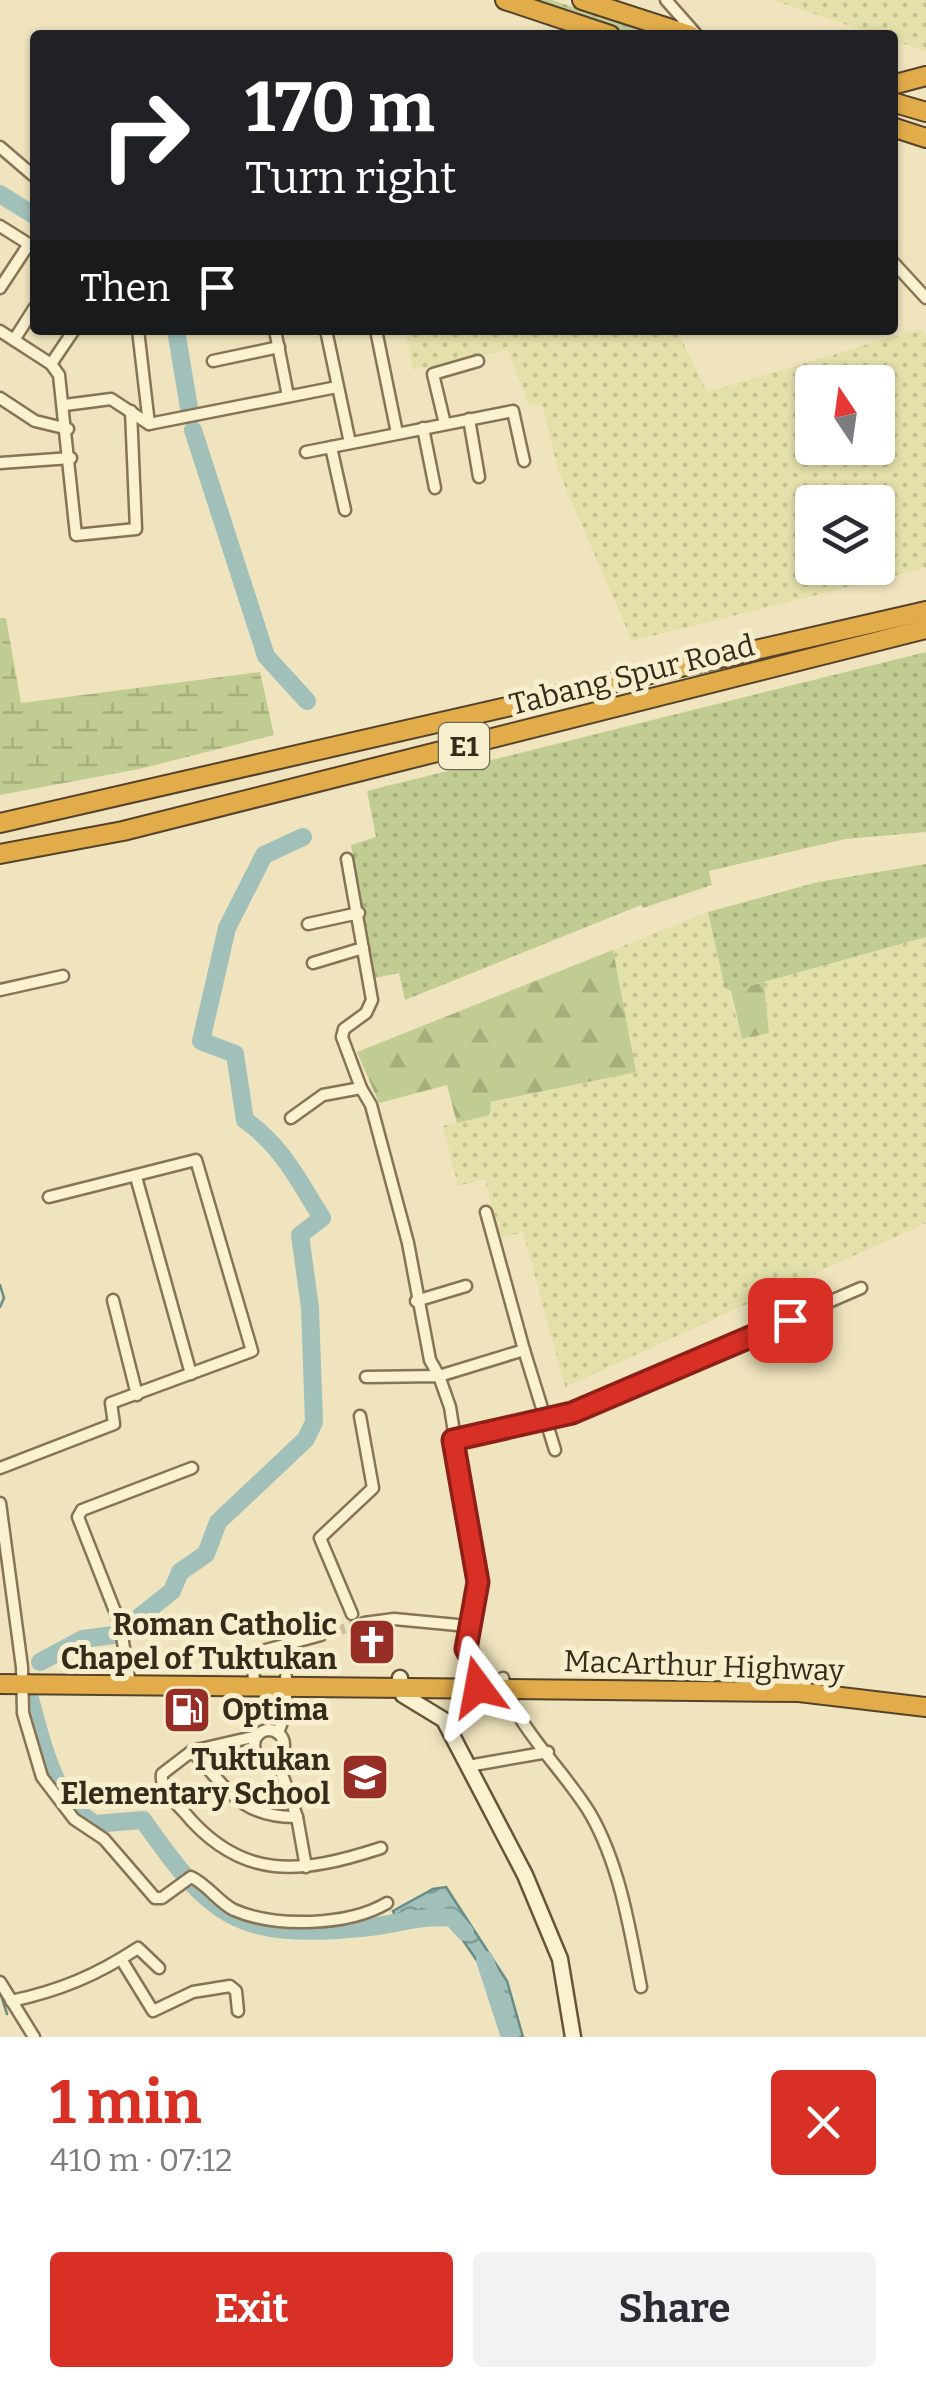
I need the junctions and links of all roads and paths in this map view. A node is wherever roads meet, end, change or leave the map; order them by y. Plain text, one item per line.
1 (505, 0) edge
2 (582, 0) edge
3 (666, 0) edge
4 (595, 30) edge
5 (677, 30) edge
6 (689, 30) edge
7 (926, 76) edge
8 (898, 83) edge
9 (898, 104) edge
10 (926, 112) edge
11 (898, 129) edge
12 (926, 138) edge
13 (0, 147) edge
14 (30, 172) edge
15 (0, 226) edge
16 (30, 245) edge
17 (30, 249) edge
18 (898, 268) edge
19 (0, 288) edge
20 (926, 298) edge
21 (30, 314) edge
22 (0, 331) edge
23 (71, 335) edge
24 (139, 335) edge
25 (277, 335) edge
26 (327, 335) edge
27 (377, 335) edge
28 (14, 340) junction
29 (279, 347) junction
30 (213, 360) dead end
31 (478, 362) dead end
32 (51, 364) junction
33 (337, 387) junction
34 (288, 396) junction
35 (0, 398) edge
36 (65, 405) junction
37 (6, 407) edge
38 (131, 411) junction
39 (470, 419) junction
40 (149, 424) junction
41 (445, 424) junction
42 (423, 428) junction
43 (68, 429) junction
44 (397, 433) junction
45 (350, 444) junction
46 (332, 447) junction
47 (306, 452) dead end
48 (71, 458) junction
49 (524, 460) dead end
50 (0, 463) edge
51 (479, 477) dead end
52 (435, 488) dead end
53 (346, 510) dead end
54 (926, 611) edge
55 (926, 629) edge
56 (0, 823) edge
57 (0, 854) edge
58 (347, 859) dead end
59 (359, 913) junction
60 (308, 924) dead end
61 (363, 948) junction
62 (314, 963) dead end
63 (63, 976) dead end
64 (0, 990) edge
65 (361, 1088) junction
66 (291, 1118) dead end
67 (136, 1177) junction
68 (48, 1197) dead end
69 (486, 1212) dead end
70 (466, 1286) dead end
71 (860, 1288) dead end
72 (113, 1300) dead end
73 (416, 1301) junction
74 (524, 1350) junction
75 (191, 1374) junction
76 (439, 1376) junction
77 (366, 1377) dead end
78 (138, 1395) junction
79 (360, 1416) dead end
80 (544, 1420) junction
81 (453, 1440) junction
82 (555, 1450) dead end
83 (0, 1468) edge
84 (192, 1468) dead end
85 (0, 1503) edge
86 (352, 1614) dead end
87 (364, 1623) tunnel mouth
88 (468, 1626) junction
89 (321, 1635) tunnel mouth
90 (0, 1674) edge
91 (22, 1679) junction
92 (130, 1680) junction
93 (253, 1681) junction
94 (286, 1682) junction
95 (400, 1682) junction
96 (478, 1682) junction
97 (0, 1684) edge
98 (504, 1684) junction
99 (926, 1698) edge
100 (926, 1707) edge
101 (278, 1733) junction
102 (257, 1736) junction
103 (192, 1750) junction
104 (548, 1752) junction
105 (276, 1757) junction
106 (468, 1766) junction
107 (297, 1817) junction
108 (381, 1848) dead end
109 (306, 1867) junction
110 (387, 1903) dead end
111 (121, 1959) junction
112 (158, 1968) dead end
113 (0, 1982) edge
114 (640, 1987) dead end
115 (11, 2001) junction
116 (238, 2011) dead end
117 (34, 2037) edge
118 (573, 2037) edge

1 - 4 highway
2 - 5 highway
3 - 6 street
7 - 8 highway
9 - 10 highway
11 - 12 highway
13 - 14 street
15 - 16 street
17 - 19 street
18 - 20 street
21 - 28 street
22 - 28 street
23 - 32 street
24 - 40 street
25 - 29 street
26 - 33 street
27 - 44 street
28 - 32 street
29 - 30 street
29 - 34 street
31 - 41 street
32 - 36 street
33 - 34 street
33 - 45 street
34 - 40 street
35 - 37 street
36 - 38 street
36 - 43 street
37 - 43 street
38 - 40 street
38 - 48 street
39 - 41 street
39 - 49 street
39 - 51 street
41 - 42 street
42 - 44 street
42 - 52 street
43 - 48 street
44 - 45 street
45 - 46 street
46 - 47 street
46 - 53 street
48 - 50 street
54 - 56 highway, Tabang Spur Road / E1
55 - 57 highway, Tabang Spur Road / E1
58 - 59 street
59 - 60 street
59 - 61 street
61 - 62 street
61 - 65 street
63 - 64 street
65 - 66 street
65 - 73 street
67 - 68 street
67 - 75 street
67 - 75 street
69 - 74 street
70 - 73 street
71 - 80 street
72 - 78 street
73 - 76 street
74 - 76 street
74 - 80 street
75 - 78 street
76 - 77 street
76 - 81 street
78 - 83 street
79 - 86 street
80 - 81 street
80 - 82 street
81 - 88 street
84 - 92 street
85 - 91 street
87 - 88 street
88 - 96 street
89 - 93 street
90 - 91 highway, MacArthur Highway
91 - 92 highway, MacArthur Highway
91 - 97 highway, MacArthur Highway
91 - 110 street
92 - 93 highway, MacArthur Highway
93 - 94 highway, MacArthur Highway
94 - 95 highway, MacArthur Highway
94 - 101 street
95 - 96 highway, MacArthur Highway
95 - 106 street
96 - 98 highway, MacArthur Highway
98 - 99 highway, MacArthur Highway
98 - 100 highway, MacArthur Highway
98 - 104 street
101 - 102 street
101 - 105 street
102 - 103 street
102 - 105 street
103 - 107 street
103 - 109 street
104 - 106 street
104 - 114 street
105 - 107 street
106 - 118 street
107 - 109 street
108 - 109 street
111 - 112 street
111 - 115 street
111 - 116 street
113 - 115 street
115 - 117 street

